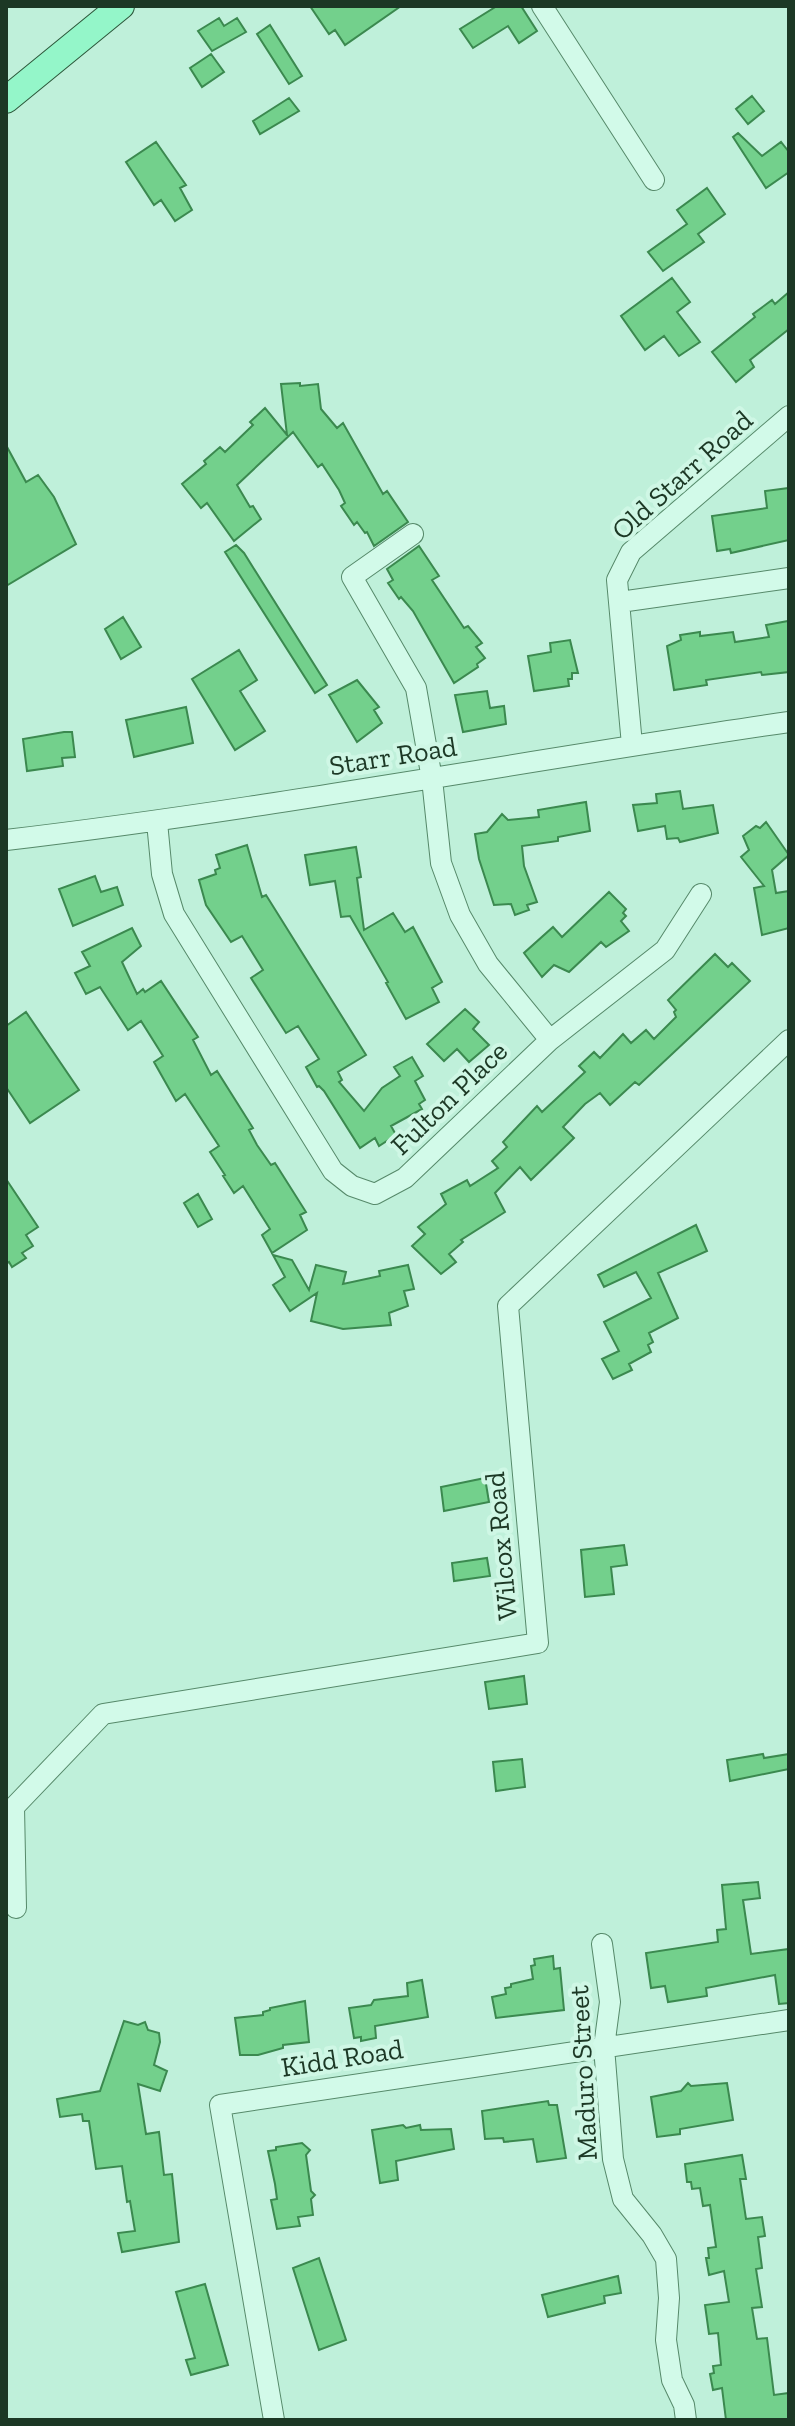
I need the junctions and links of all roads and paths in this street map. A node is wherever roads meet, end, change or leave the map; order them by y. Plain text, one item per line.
1 (121, 6) edge
2 (542, 6) edge
3 (6, 100) edge
4 (654, 180) dead end
5 (789, 416) edge
6 (413, 534) dead end
7 (789, 578) edge
8 (620, 602) junction
9 (789, 722) edge
10 (632, 745) junction
11 (432, 779) junction
12 (157, 822) junction
13 (6, 840) edge
14 (701, 894) dead end
15 (550, 1040) junction
16 (789, 1040) edge
17 (16, 1908) dead end
18 (602, 1944) dead end
19 (789, 2020) edge
20 (604, 2047) junction
21 (274, 2420) edge
22 (686, 2420) edge

1 - 3 main road
2 - 4 street
5 - 8 street, Old Starr Road
6 - 11 street
7 - 8 street
8 - 10 street
9 - 10 street, Starr Road
10 - 11 street, Starr Road
11 - 12 street, Starr Road
11 - 15 street
12 - 13 street, Starr Road
12 - 15 street, Fulton Place
14 - 15 street, Fulton Place
16 - 17 street, Wilcox Road
18 - 20 street, Maduro Street
19 - 20 street, Kidd Road
20 - 21 street, Kidd Road
20 - 22 street, Maduro Street

